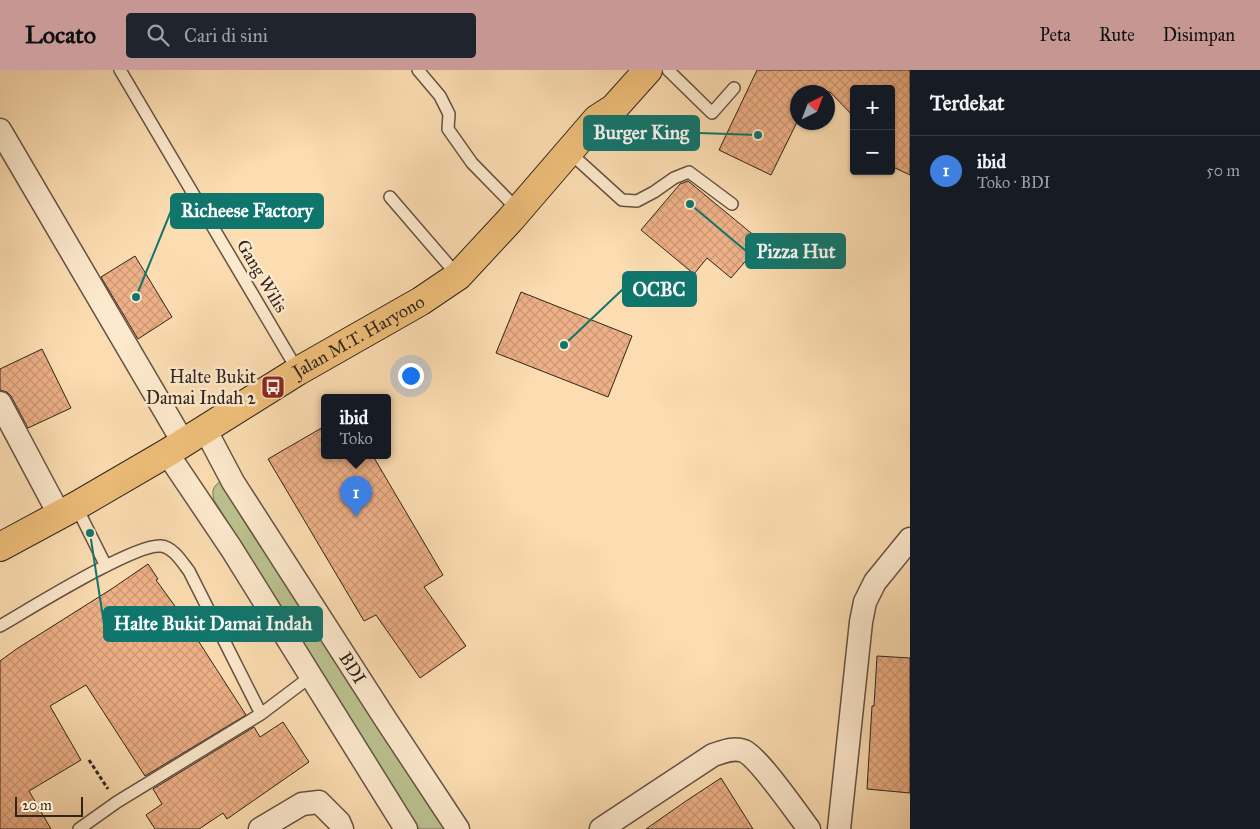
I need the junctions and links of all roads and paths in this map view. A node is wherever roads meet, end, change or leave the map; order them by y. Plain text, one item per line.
1 (120, 70) edge
2 (418, 70) edge
3 (625, 70) edge
4 (648, 70) edge
5 (668, 70) edge
6 (734, 88) dead end
7 (597, 120) junction
8 (0, 130) edge
9 (568, 151) junction
10 (390, 197) dead end
11 (732, 204) dead end
12 (518, 210) junction
13 (458, 276) junction
14 (298, 371) junction
15 (0, 403) edge
16 (185, 441) junction
17 (68, 510) junction
18 (910, 539) edge
19 (0, 547) edge
20 (106, 566) junction
21 (0, 626) edge
22 (310, 677) junction
23 (261, 714) junction
24 (89, 760) dead end
25 (117, 802) junction
26 (79, 829) edge
27 (260, 829) edge
28 (342, 829) edge
29 (406, 829) edge
30 (458, 829) edge
31 (601, 829) edge
32 (809, 829) edge
33 (839, 829) edge

1 - 14 lane, Gang Wilis
2 - 12 lane
3 - 7 main road, Jalan M.T. Haryono
4 - 7 main road, Jalan M.T. Haryono
5 - 6 lane
7 - 9 main road, Jalan M.T. Haryono
8 - 16 street
9 - 11 lane
9 - 12 main road, Jalan M.T. Haryono
10 - 13 lane
12 - 13 main road, Jalan M.T. Haryono
13 - 14 main road, Jalan M.T. Haryono
14 - 16 main road, Jalan M.T. Haryono
15 - 17 street
16 - 17 main road, Jalan M.T. Haryono
16 - 22 street
16 - 30 street, BDI
17 - 19 main road, Jalan M.T. Haryono
17 - 20 lane
18 - 33 street
20 - 21 lane
20 - 23 lane
22 - 23 lane
22 - 29 street
23 - 25 lane
24 - 25 path
25 - 26 lane
27 - 28 street
31 - 32 street

